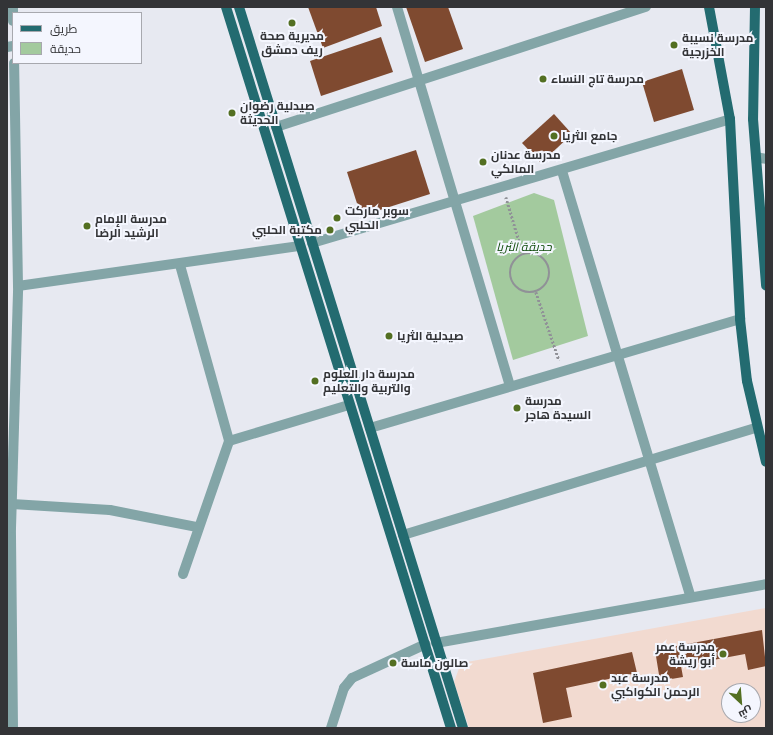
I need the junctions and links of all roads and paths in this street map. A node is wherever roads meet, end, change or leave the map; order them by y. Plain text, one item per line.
1 (226, 7) edge
2 (239, 7) edge
3 (397, 7) edge
4 (646, 7) edge
5 (710, 7) edge
6 (755, 7) edge
7 (14, 64) edge
8 (419, 84) junction
9 (730, 120) junction
10 (276, 127) junction
11 (11, 137) edge
12 (761, 158) edge
13 (562, 171) junction
14 (504, 188) junction
15 (455, 203) junction
16 (312, 243) junction
17 (300, 246) junction
18 (523, 254) junction
19 (180, 264) junction
20 (766, 285) edge
21 (18, 286) junction
22 (536, 292) junction
23 (740, 319) junction
24 (614, 354) junction
25 (12, 363) edge
26 (562, 370) junction
27 (510, 386) junction
28 (349, 405) junction
29 (766, 423) edge
30 (370, 428) junction
31 (756, 428) junction
32 (229, 441) junction
33 (649, 461) junction
34 (766, 462) edge
35 (10, 480) edge
36 (12, 504) junction
37 (197, 527) junction
38 (9, 528) edge
39 (403, 535) junction
40 (183, 574) dead end
41 (766, 584) edge
42 (690, 596) junction
43 (436, 642) junction
44 (426, 644) junction
45 (13, 728) edge
46 (331, 728) edge
47 (451, 728) edge
48 (463, 728) edge

1 - 17 main road
2 - 10 main road
3 - 8 street
4 - 8 street
5 - 9 main road
6 - 12 main road
7 - 11 street
8 - 10 street
8 - 15 street
9 - 13 street
9 - 23 main road
10 - 16 main road
11 - 21 street
12 - 20 main road
13 - 14 street
13 - 24 street
14 - 15 street
14 - 18 path
15 - 16 street
15 - 27 street
16 - 30 main road
17 - 19 street
17 - 28 main road
18 - 22 path
18 - 22 path
19 - 21 street
19 - 32 street
21 - 25 street
22 - 26 path
23 - 24 street
23 - 31 main road
24 - 26 street
24 - 33 street
25 - 35 street
26 - 27 street
27 - 30 street
28 - 32 street
28 - 44 main road
29 - 31 main road
30 - 39 main road
31 - 33 street
31 - 34 main road
32 - 37 street
33 - 39 street
33 - 42 street
35 - 36 street
36 - 37 street
36 - 38 street
37 - 40 street
38 - 45 street
39 - 43 main road
41 - 42 street
42 - 43 street
43 - 48 main road
44 - 46 street
44 - 47 main road

